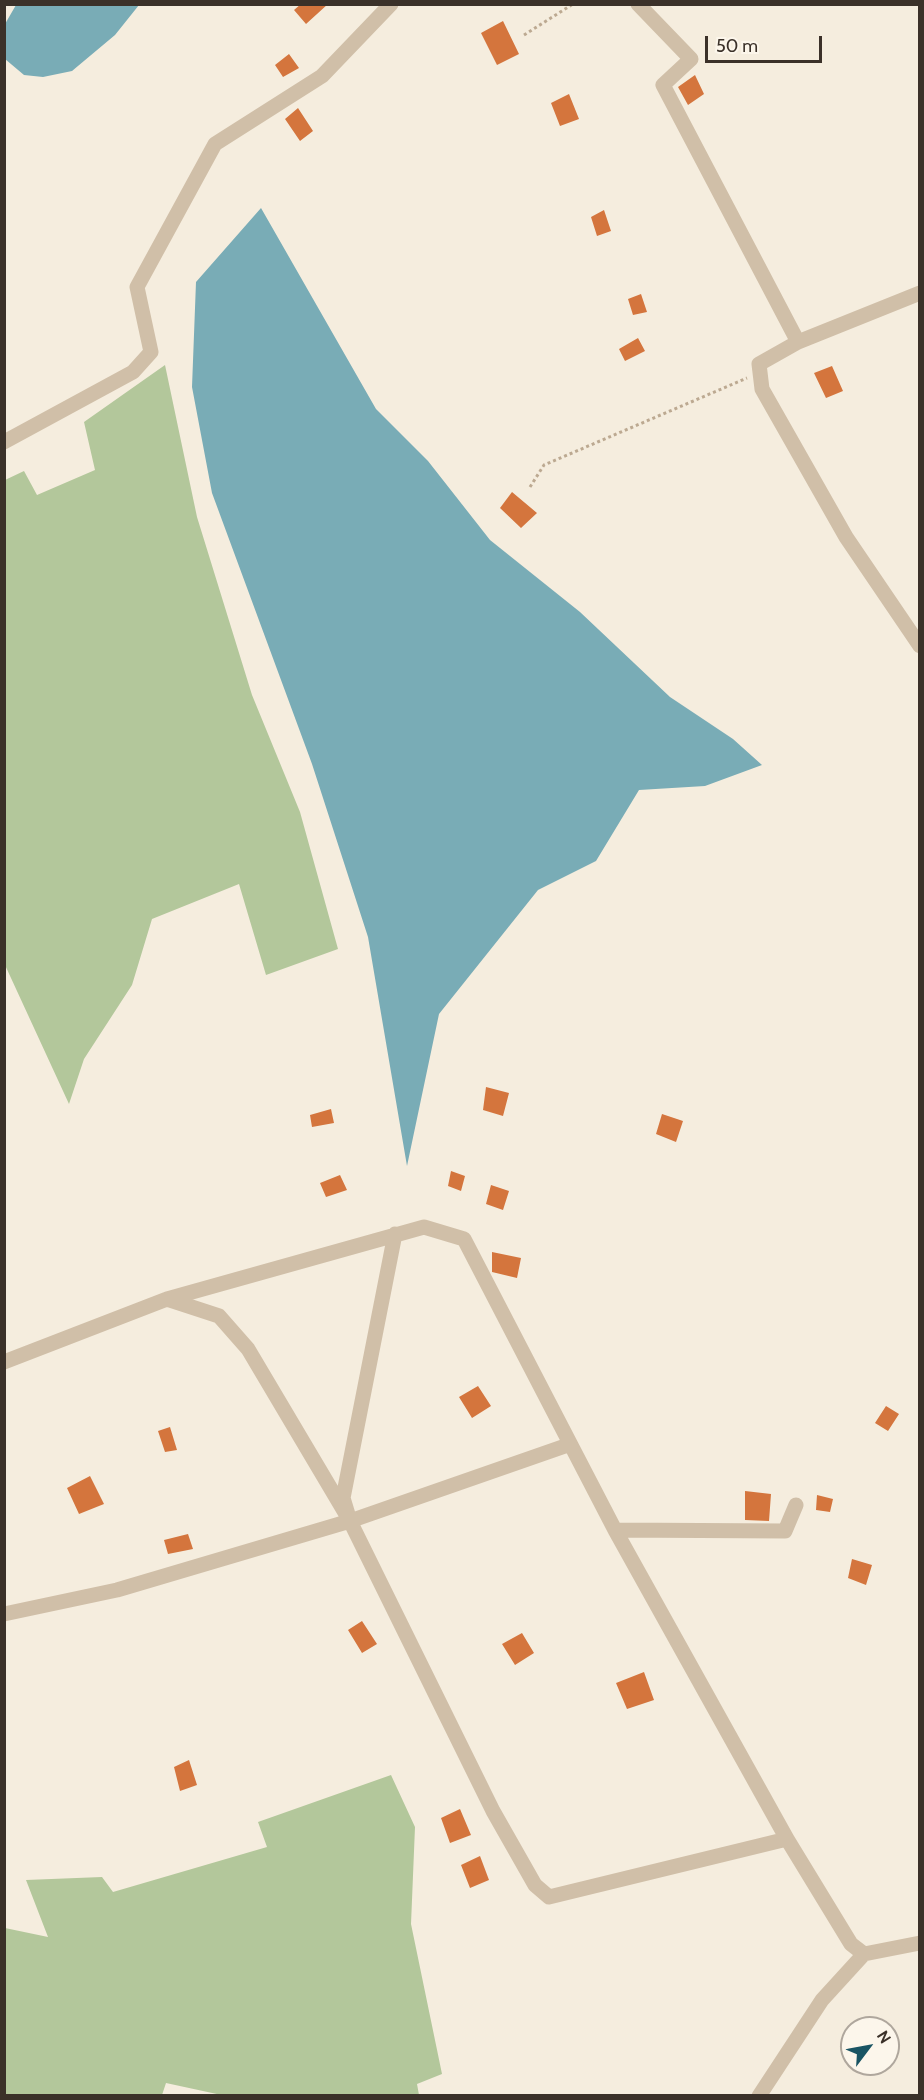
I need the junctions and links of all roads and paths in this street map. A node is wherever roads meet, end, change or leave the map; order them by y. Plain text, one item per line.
1 (391, 4) edge
2 (573, 4) edge
3 (638, 4) edge
4 (524, 35) dead end
5 (920, 293) edge
6 (798, 342) junction
7 (760, 372) junction
8 (4, 442) edge
9 (530, 487) dead end
10 (920, 646) edge
11 (394, 1234) junction
12 (167, 1299) junction
13 (4, 1362) edge
14 (568, 1445) junction
15 (796, 1505) dead end
16 (350, 1521) junction
17 (615, 1530) junction
18 (4, 1614) edge
19 (787, 1839) junction
20 (920, 1943) edge
21 (864, 1954) junction
22 (759, 2096) edge

1 - 8 street
2 - 4 path
3 - 6 street
5 - 6 street
6 - 7 street
7 - 9 path
7 - 10 street
11 - 12 street
11 - 14 street
11 - 16 street
12 - 13 street
12 - 16 street
14 - 16 street
14 - 17 street
15 - 17 street
16 - 18 street
16 - 19 street
17 - 19 street
19 - 21 street
20 - 21 street
21 - 22 street

